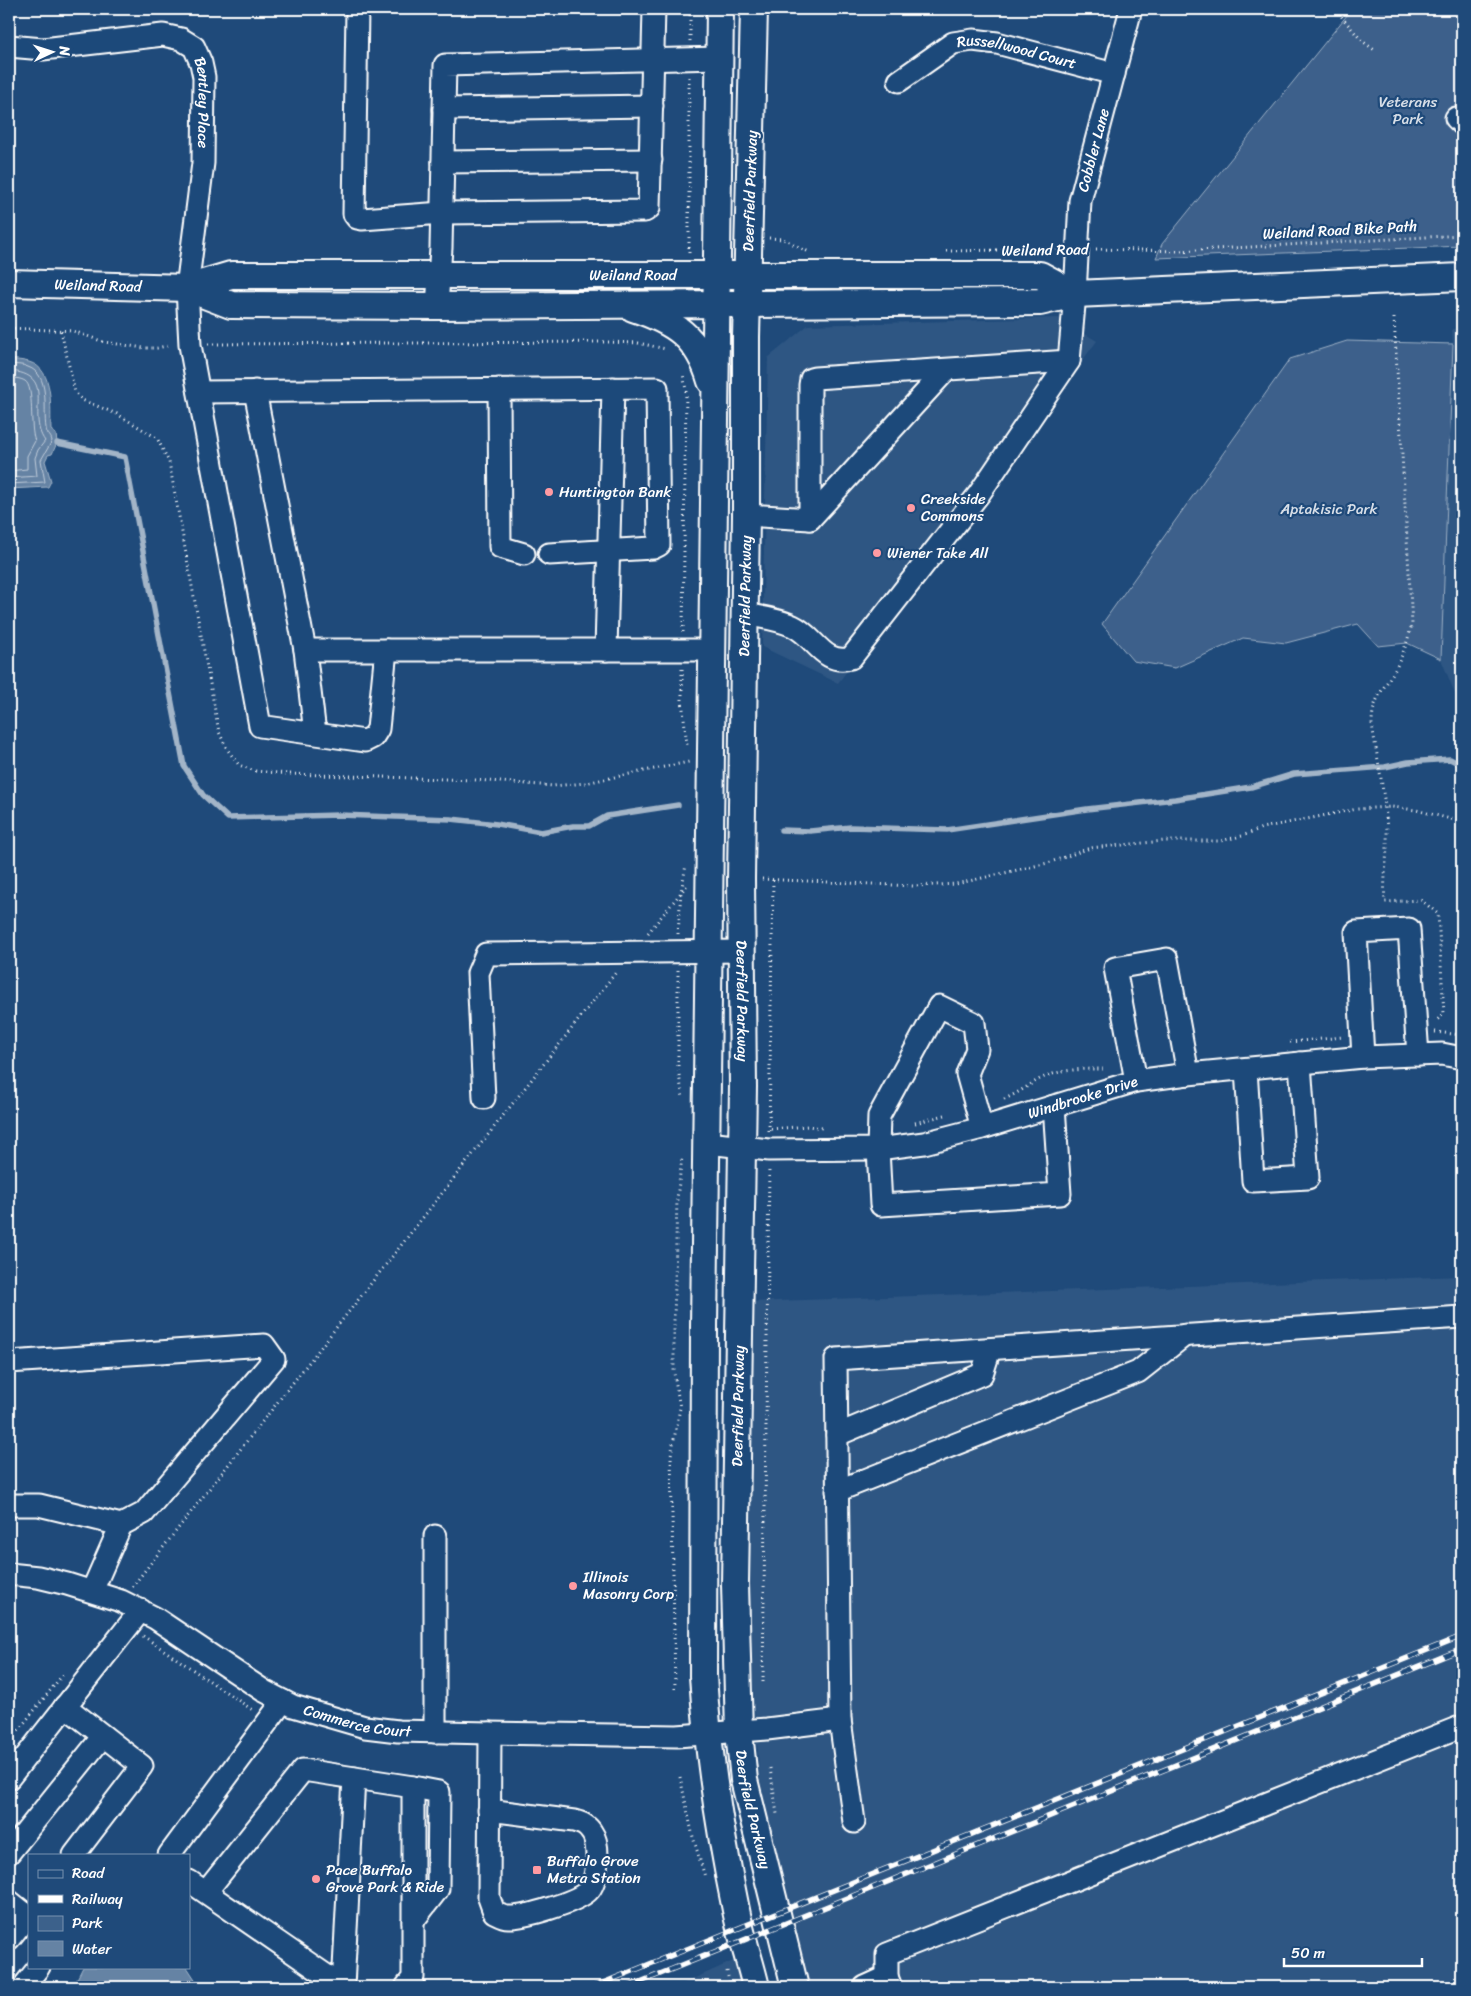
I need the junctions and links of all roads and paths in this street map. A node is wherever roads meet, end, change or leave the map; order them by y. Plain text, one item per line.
1 (357, 9) edge
2 (654, 9) edge
3 (690, 9) edge
4 (720, 9) edge
5 (754, 9) edge
6 (1132, 9) edge
7 (1335, 9) edge
8 (9, 46) edge
9 (1376, 51) dead end
10 (690, 58) junction
11 (720, 58) junction
12 (654, 59) junction
13 (1114, 74) junction
14 (899, 81) dead end
15 (652, 106) junction
16 (444, 109) junction
17 (651, 160) junction
18 (443, 162) junction
19 (442, 213) junction
20 (1462, 235) edge
21 (688, 236) dead end
22 (783, 239) dead end
23 (1076, 248) junction
24 (1220, 249) joint
25 (940, 251) dead end
26 (817, 253) dead end
27 (438, 274) junction
28 (717, 275) junction
29 (747, 276) junction
30 (1462, 277) edge
31 (9, 283) edge
32 (187, 288) junction
33 (1076, 294) junction
34 (717, 303) junction
35 (623, 304) junction
36 (746, 304) junction
37 (437, 306) junction
38 (1394, 318) dead end
39 (9, 328) edge
40 (190, 345) junction
41 (668, 350) dead end
42 (1070, 361) junction
43 (683, 369) dead end
44 (946, 370) junction
45 (613, 388) junction
46 (499, 389) junction
47 (255, 391) junction
48 (199, 392) junction
49 (716, 395) junction
50 (746, 515) junction
51 (810, 519) junction
52 (609, 550) junction
53 (524, 554) dead end
54 (549, 554) dead end
55 (744, 614) junction
56 (683, 649) junction
57 (304, 650) junction
58 (386, 650) junction
59 (606, 650) junction
60 (712, 650) junction
61 (315, 733) junction
62 (690, 771) dead end
63 (1384, 807) junction
64 (1462, 822) edge
65 (686, 862) dead end
66 (756, 879) dead end
67 (691, 880) dead end
68 (773, 880) junction
69 (681, 892) junction
70 (710, 950) junction
71 (633, 951) junction
72 (678, 951) junction
73 (742, 951) junction
74 (1462, 1035) edge
75 (1418, 1054) junction
76 (1362, 1058) junction
77 (1462, 1058) edge
78 (1300, 1064) junction
79 (1246, 1069) junction
80 (1188, 1074) junction
81 (1136, 1082) junction
82 (484, 1098) dead end
83 (685, 1106) dead end
84 (1054, 1106) junction
85 (982, 1128) junction
86 (708, 1144) junction
87 (742, 1147) junction
88 (878, 1149) junction
89 (769, 1150) junction
90 (682, 1155) dead end
91 (1462, 1317) edge
92 (1185, 1335) junction
93 (990, 1349) junction
94 (9, 1362) edge
95 (837, 1435) junction
96 (837, 1491) junction
97 (9, 1505) edge
98 (121, 1525) junction
99 (435, 1536) dead end
100 (9, 1574) edge
101 (92, 1591) junction
102 (121, 1601) junction
103 (141, 1610) junction
104 (128, 1626) junction
105 (71, 1664) dead end
106 (764, 1682) dead end
107 (675, 1689) dead end
108 (284, 1701) junction
109 (65, 1706) junction
110 (840, 1720) junction
111 (269, 1721) junction
112 (1462, 1726) edge
113 (435, 1732) junction
114 (739, 1732) junction
115 (490, 1734) junction
116 (707, 1734) junction
117 (102, 1736) junction
118 (9, 1742) edge
119 (680, 1777) dead end
120 (9, 1778) edge
121 (354, 1778) junction
122 (489, 1810) junction
123 (854, 1822) dead end
124 (9, 1853) edge
125 (75, 1854) edge
126 (170, 1854) edge
127 (706, 1882) dead end
128 (197, 1886) edge
129 (9, 1901) edge
130 (28, 1915) edge
131 (9, 1939) edge
132 (38, 1968) edge
133 (727, 1969) dead end
134 (889, 1982) edge
135 (23, 1987) edge
136 (343, 1987) edge
137 (406, 1987) edge
138 (730, 1987) edge
139 (756, 1987) edge
140 (795, 1987) edge
141 (865, 1987) edge

1 - 19 street
2 - 12 street
3 - 10 path
4 - 11 main road, Deerfield Parkway
5 - 29 main road, Deerfield Parkway
6 - 13 street, Cobbler Lane
7 - 9 path
8 - 32 street, Bentley Place
10 - 11 street
10 - 12 street
10 - 21 path
11 - 28 main road, Deerfield Parkway
12 - 15 street
12 - 16 street
13 - 14 street, Russellwood Court
13 - 23 street, Cobbler Lane
15 - 16 street
15 - 17 street
16 - 18 street
17 - 18 street
17 - 19 street
18 - 19 street
19 - 27 street
20 - 24 path, Weiland Road Bike Path
22 - 26 path
23 - 24 path, Weiland Road
23 - 25 path, Weiland Road
23 - 33 street, Cobbler Lane
27 - 28 main road, Weiland Road
27 - 32 main road, Weiland Road
27 - 37 street
28 - 29 main road, Weiland Road
28 - 34 main road, Deerfield Parkway
29 - 33 main road, Weiland Road
29 - 36 main road, Deerfield Parkway
30 - 33 main road, Weiland Road
31 - 32 main road, Weiland Road
32 - 37 main road, Weiland Road
32 - 40 street, Bentley Place
33 - 36 main road, Weiland Road
33 - 42 street, Cobbler Lane
34 - 35 main road, Weiland Road
34 - 36 main road, Weiland Road
34 - 49 main road, Deerfield Parkway
35 - 37 main road, Weiland Road
35 - 49 main road
36 - 50 main road, Deerfield Parkway
38 - 63 path
39 - 40 path
40 - 41 path
40 - 48 street, Bentley Place
42 - 44 street
42 - 55 street
43 - 56 path
44 - 51 street
44 - 51 street
45 - 46 street
45 - 52 street
45 - 52 street
46 - 47 street
46 - 53 street
47 - 48 street
47 - 57 street
48 - 61 street, Bentley Place
49 - 60 main road, Deerfield Parkway
50 - 51 street
50 - 55 main road, Deerfield Parkway
52 - 54 street
52 - 59 street
55 - 73 main road, Deerfield Parkway
56 - 59 street
56 - 60 street
56 - 62 path
57 - 58 street
57 - 61 street
58 - 59 street
58 - 61 street
60 - 70 main road, Deerfield Parkway
63 - 64 path
63 - 68 path
63 - 74 path
65 - 69 path
66 - 68 path
67 - 69 path
68 - 89 path
69 - 71 path
69 - 72 path
70 - 72 street
70 - 73 street
70 - 86 main road, Deerfield Parkway
71 - 72 street
71 - 82 street
71 - 102 path
72 - 83 path
73 - 87 main road, Deerfield Parkway
75 - 76 street, Windbrooke Drive
75 - 76 street
75 - 77 street, Windbrooke Drive
76 - 78 street, Windbrooke Drive
78 - 79 street, Windbrooke Drive
78 - 79 street
79 - 80 street, Windbrooke Drive
80 - 81 street, Windbrooke Drive
80 - 81 street
81 - 84 street, Windbrooke Drive
84 - 85 street, Windbrooke Drive
84 - 88 street
85 - 88 street, Windbrooke Drive
85 - 88 street
86 - 87 street, Windbrooke Drive
86 - 116 main road, Deerfield Parkway
87 - 89 street, Windbrooke Drive
87 - 114 main road, Deerfield Parkway
88 - 89 street, Windbrooke Drive
89 - 106 path
90 - 107 path
91 - 92 street
92 - 93 street
92 - 96 street
93 - 95 street
93 - 95 street
94 - 98 street
95 - 96 street
96 - 110 street
97 - 98 street
98 - 101 street
99 - 113 street
100 - 101 street, Commerce Court
101 - 102 street, Commerce Court
102 - 103 street, Commerce Court
103 - 104 street
103 - 108 street, Commerce Court
104 - 109 street
104 - 111 path
105 - 118 path
108 - 111 street
108 - 113 street, Commerce Court
109 - 117 street
109 - 120 street
110 - 114 street, Commerce Court
110 - 123 street
111 - 126 street
112 - 134 street
113 - 115 street, Commerce Court
114 - 116 street, Commerce Court
114 - 140 main road, Deerfield Parkway
115 - 116 street, Commerce Court
115 - 122 street
116 - 139 main road, Deerfield Parkway
117 - 124 street
117 - 125 street
119 - 127 path
121 - 128 street
121 - 136 street
121 - 137 street
122 - 122 street
128 - 136 street
129 - 130 street
130 - 131 street
132 - 135 street
133 - 138 path
134 - 141 street

